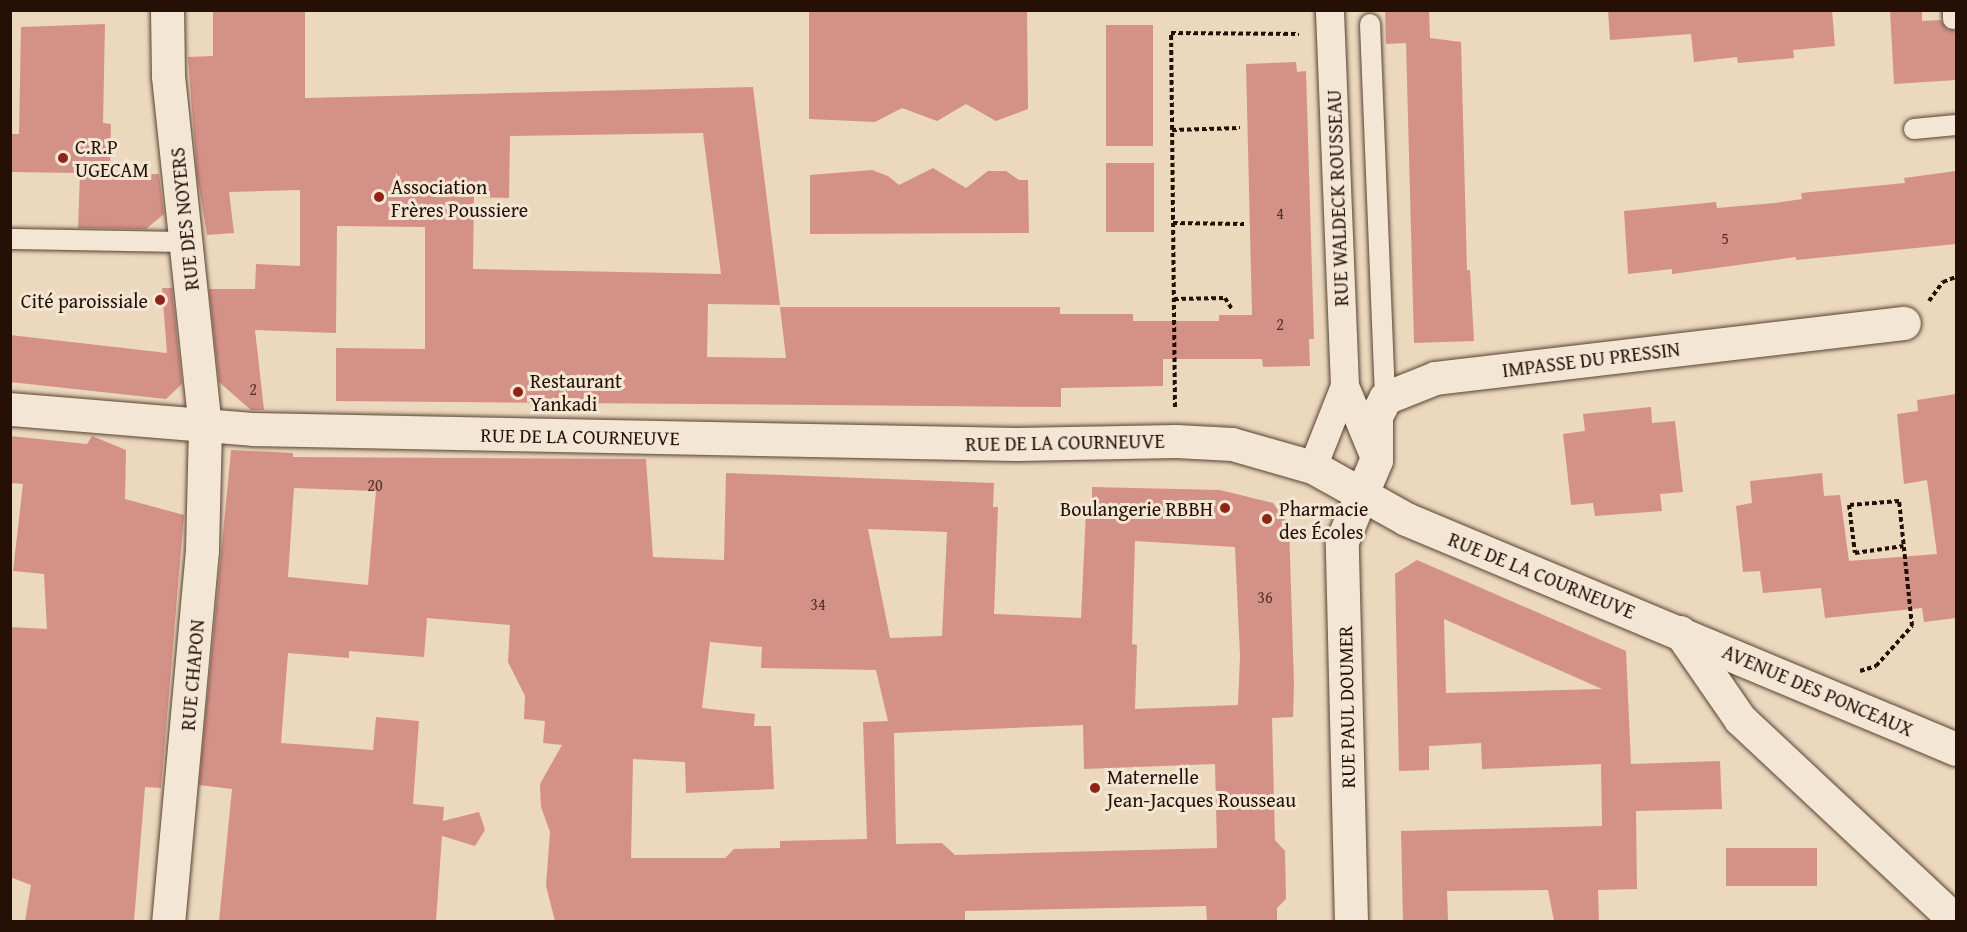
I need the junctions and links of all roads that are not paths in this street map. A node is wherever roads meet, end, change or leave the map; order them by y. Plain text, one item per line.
1 (166, 10) edge
2 (1330, 22) edge
3 (1370, 24) dead end
4 (1956, 125) edge
5 (1914, 129) dead end
6 (10, 239) edge
7 (187, 242) junction
8 (1904, 323) dead end
9 (1345, 386) junction
10 (1385, 398) junction
11 (10, 409) edge
12 (205, 427) junction
13 (1376, 460) junction
14 (1313, 467) junction
15 (1358, 495) junction
16 (1680, 632) junction
17 (1956, 749) edge
18 (168, 921) edge
19 (1351, 921) edge
20 (1956, 921) edge

1 - 7 street, RUE DES NOYERS
2 - 9 street, RUE WALDECK ROUSSEAU
3 - 10 lane
4 - 5 lane
6 - 7 lane
7 - 12 street, RUE DES NOYERS
8 - 10 street, IMPASSE DU PRESSIN
9 - 13 street, RUE WALDECK ROUSSEAU
9 - 14 street, RUE WALDECK ROUSSEAU
10 - 13 street
11 - 12 street, RUE DE LA COURNEUVE
12 - 14 street, RUE DE LA COURNEUVE
12 - 18 street, RUE CHAPON
13 - 15 street
14 - 15 street, RUE DE LA COURNEUVE
15 - 16 street, RUE DE LA COURNEUVE
15 - 19 street, RUE PAUL DOUMER
16 - 17 street, AVENUE DES PONCEAUX
16 - 20 street

